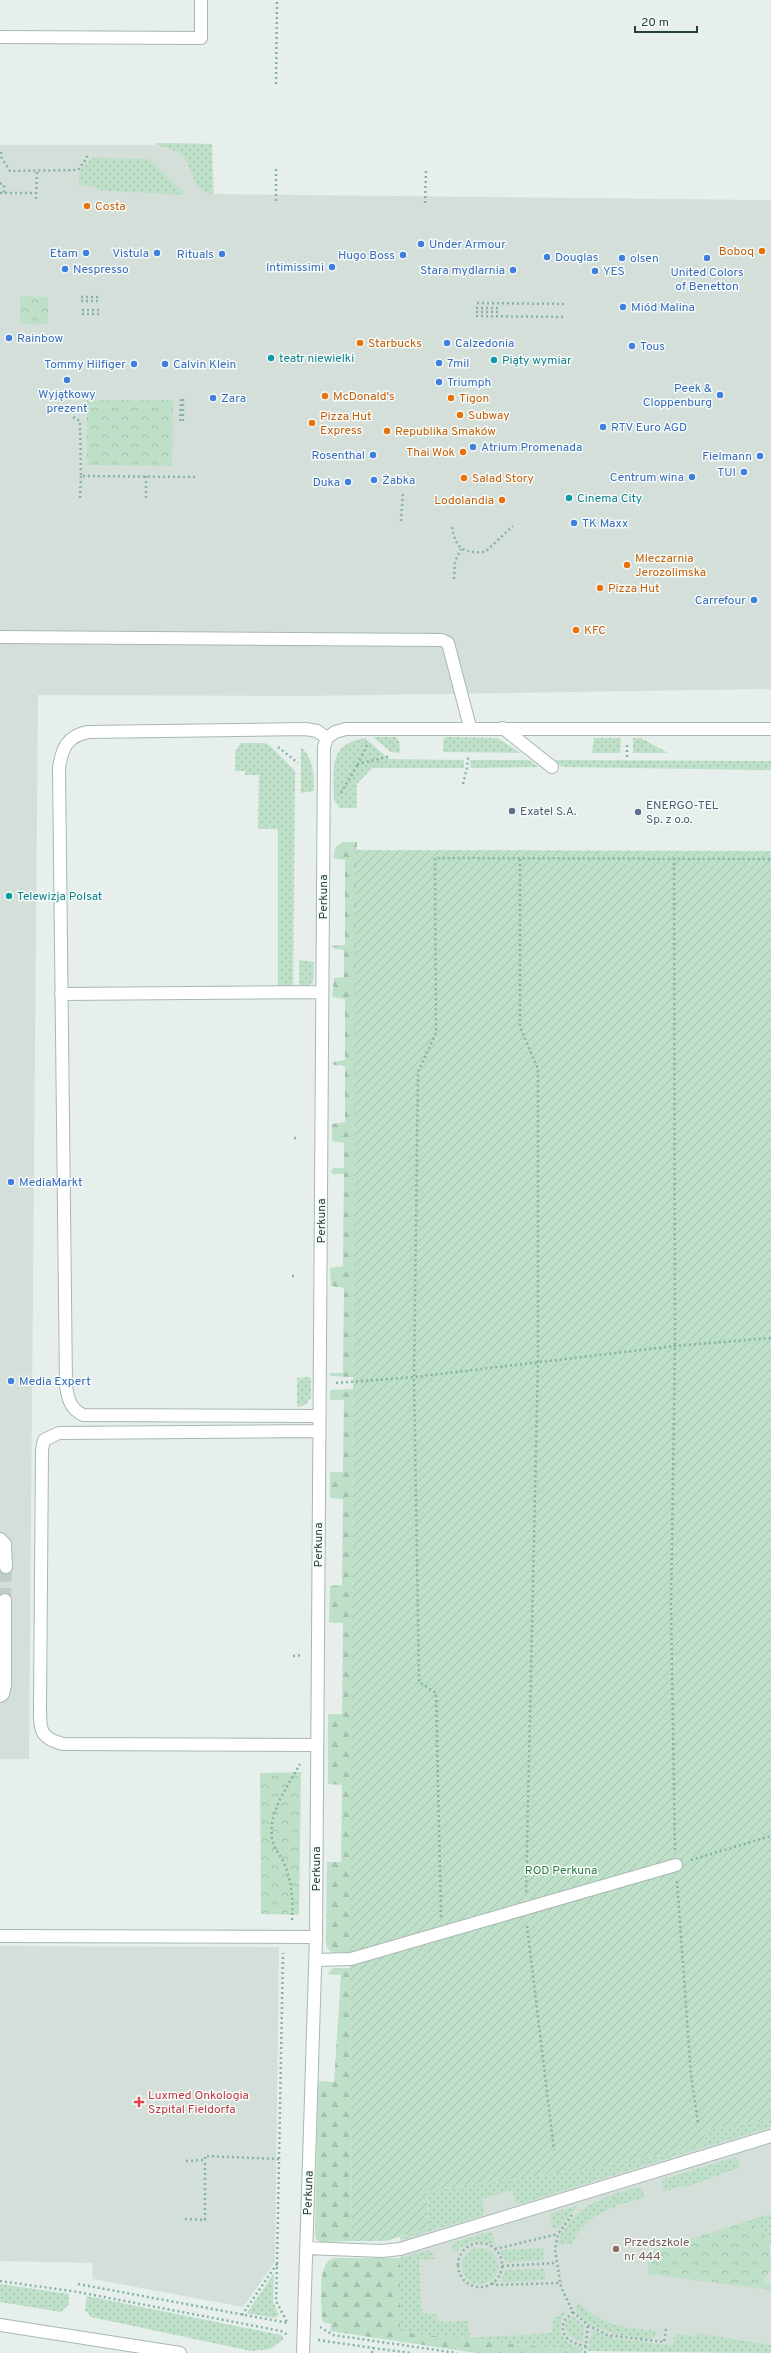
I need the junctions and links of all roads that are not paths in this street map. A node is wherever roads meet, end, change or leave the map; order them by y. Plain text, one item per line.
1 (201, 0) edge
2 (0, 37) edge
3 (0, 637) edge
4 (470, 727) junction
5 (503, 728) junction
6 (771, 729) edge
7 (327, 738) junction
8 (552, 767) dead end
9 (322, 992) junction
10 (61, 994) junction
11 (319, 1416) junction
12 (319, 1431) junction
13 (0, 1539) edge
14 (6, 1567) tunnel mouth
15 (5, 1600) tunnel mouth
16 (3, 1616) edge
17 (0, 1696) edge
18 (317, 1745) junction
19 (676, 1865) road end
20 (0, 1936) edge
21 (316, 1937) junction
22 (316, 1960) junction
23 (771, 2136) edge
24 (306, 2248) junction
25 (0, 2325) edge
26 (180, 2353) edge
27 (303, 2353) edge

1 - 2 street
3 - 4 street
4 - 5 street
4 - 7 street
5 - 6 street
5 - 8 street
7 - 9 street, Perkuna
7 - 10 street
9 - 10 street
9 - 11 street, Perkuna
10 - 11 street
11 - 12 street, Perkuna
12 - 18 street, Perkuna
12 - 18 street
13 - 14 street
15 - 16 street
16 - 17 street
18 - 21 street, Perkuna
19 - 22 street
20 - 21 street
21 - 22 street, Perkuna
22 - 24 street, Perkuna
23 - 24 street
24 - 27 street, Perkuna
25 - 26 street

